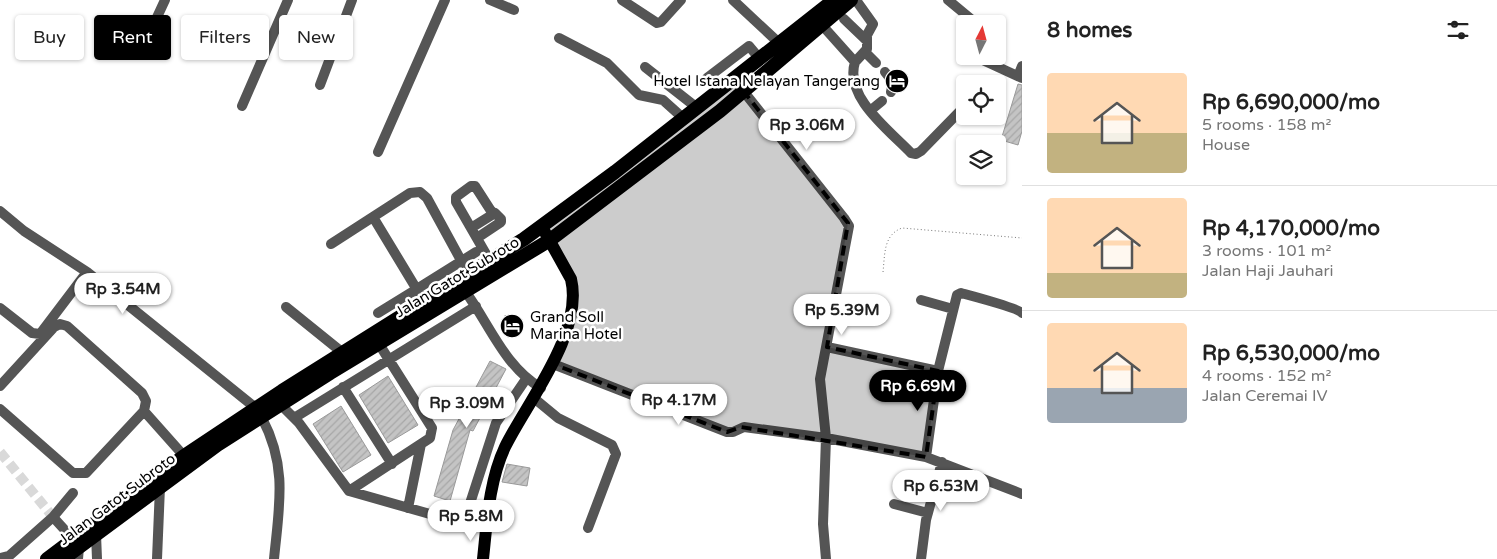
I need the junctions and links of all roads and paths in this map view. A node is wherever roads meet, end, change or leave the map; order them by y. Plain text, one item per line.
1 (165, 0) edge
2 (288, 0) edge
3 (352, 0) edge
4 (445, 0) edge
5 (490, 0) edge
6 (622, 0) edge
7 (681, 0) edge
8 (733, 0) edge
9 (948, 0) edge
10 (825, 2) edge
11 (854, 2) edge
12 (514, 10) dead end
13 (158, 15) edge
14 (966, 15) edge
15 (844, 19) dead end
16 (821, 24) junction
17 (559, 38) dead end
18 (779, 43) junction
19 (866, 46) junction
20 (759, 58) junction
21 (731, 60) junction
22 (855, 62) junction
23 (876, 63) dead end
24 (998, 65) edge
25 (645, 67) dead end
26 (885, 72) dead end
27 (1020, 73) edge
28 (737, 75) junction
29 (707, 78) dead end
30 (320, 85) dead end
31 (743, 92) junction
32 (891, 92) dead end
33 (882, 101) dead end
34 (242, 106) dead end
35 (696, 107) junction
36 (871, 110) junction
37 (956, 115) edge
38 (682, 118) junction
39 (378, 152) dead end
40 (0, 212) edge
41 (492, 214) junction
42 (375, 216) junction
43 (542, 226) junction
44 (471, 228) junction
45 (1022, 238) edge
46 (550, 240) junction
47 (331, 244) dead end
48 (476, 245) junction
49 (461, 261) junction
50 (488, 262) junction
51 (87, 272) junction
52 (883, 272) dead end
53 (469, 275) junction
54 (418, 288) junction
55 (471, 300) junction
56 (921, 300) dead end
57 (426, 302) junction
58 (286, 307) dead end
59 (0, 308) edge
60 (954, 309) junction
61 (378, 313) dead end
62 (1022, 313) edge
63 (379, 344) junction
64 (827, 347) junction
65 (343, 353) junction
66 (387, 359) junction
67 (553, 364) junction
68 (938, 371) junction
69 (526, 379) junction
70 (0, 386) edge
71 (343, 387) junction
72 (541, 388) junction
73 (534, 399) junction
74 (281, 406) junction
75 (0, 409) edge
76 (144, 411) junction
77 (259, 414) junction
78 (297, 416) junction
79 (826, 438) junction
80 (421, 444) junction
81 (184, 456) junction
82 (926, 457) junction
83 (942, 462) junction
84 (392, 464) junction
85 (158, 483) junction
86 (475, 489) junction
87 (349, 491) junction
88 (492, 492) junction
89 (73, 493) dead end
90 (1022, 494) edge
91 (894, 504) dead end
92 (408, 508) junction
93 (928, 513) junction
94 (53, 517) junction
95 (464, 522) junction
96 (486, 528) junction
97 (588, 528) dead end
98 (93, 530) junction
99 (77, 548) edge
100 (0, 558) edge
101 (47, 559) edge
102 (63, 559) edge
103 (97, 559) edge
104 (157, 559) edge
105 (274, 559) edge
106 (483, 559) edge
107 (826, 559) edge
108 (921, 559) edge

1 - 13 street
2 - 34 street
3 - 30 street
4 - 39 street
5 - 12 street
6 - 7 street
8 - 18 street
9 - 14 street
10 - 18 highway, Jalan Gatot Subroto
11 - 16 highway, Jalan Gatot Subroto
11 - 19 street
15 - 19 street
16 - 22 street
16 - 31 highway, Jalan Gatot Subroto
17 - 38 street
18 - 20 highway, Jalan Gatot Subroto
19 - 22 street
19 - 23 street
20 - 21 street
20 - 28 highway, Jalan Gatot Subroto
21 - 28 street
21 - 29 street
22 - 36 street
24 - 27 street
25 - 35 street
26 - 32 street
28 - 31 street
28 - 35 highway, Jalan Gatot Subroto
31 - 46 highway, Jalan Gatot Subroto
31 - 64 street
33 - 36 street
35 - 38 highway, Jalan Gatot Subroto
36 - 37 street
38 - 43 highway, Jalan Gatot Subroto
40 - 51 street
41 - 44 street
41 - 44 street
41 - 48 street
42 - 47 street
42 - 49 street
42 - 54 street
43 - 46 main road
43 - 50 highway, Jalan Gatot Subroto
44 - 48 street
45 - 52 path
46 - 55 highway, Jalan Gatot Subroto
46 - 67 main road
48 - 49 street
48 - 50 street
49 - 53 street
49 - 54 street
50 - 53 highway, Jalan Gatot Subroto
51 - 59 street
51 - 77 street
53 - 57 highway, Jalan Gatot Subroto
54 - 57 street
54 - 61 street
55 - 63 highway, Jalan Gatot Subroto
55 - 66 street
55 - 69 street
56 - 60 street
57 - 65 highway, Jalan Gatot Subroto
58 - 65 street
60 - 62 street
60 - 68 street
63 - 66 street
63 - 74 highway, Jalan Gatot Subroto
64 - 68 street
64 - 79 street
65 - 77 highway, Jalan Gatot Subroto
66 - 71 street
66 - 80 street
67 - 72 main road
67 - 79 street
68 - 82 street
69 - 72 street
69 - 86 street
70 - 76 street
71 - 78 street
71 - 84 street
72 - 73 main road
73 - 88 main road
73 - 97 street
74 - 77 highway, Jalan Gatot Subroto
74 - 78 street
75 - 76 street
76 - 81 street
77 - 81 highway, Jalan Gatot Subroto
77 - 85 highway, Jalan Gatot Subroto
77 - 105 street
78 - 87 street
79 - 82 street
79 - 107 street
80 - 84 street
80 - 92 street
81 - 85 highway, Jalan Gatot Subroto
82 - 83 street
83 - 90 street
83 - 93 street
84 - 87 street
85 - 98 highway, Jalan Gatot Subroto
85 - 104 street
86 - 88 street
86 - 95 street
87 - 92 street
88 - 96 main road
89 - 94 street
91 - 93 street
92 - 95 street
93 - 108 street
94 - 99 street
94 - 100 street
95 - 96 street
96 - 106 main road
98 - 99 highway, Jalan Gatot Subroto
98 - 103 street
99 - 101 highway, Jalan Gatot Subroto
99 - 102 highway, Jalan Gatot Subroto

